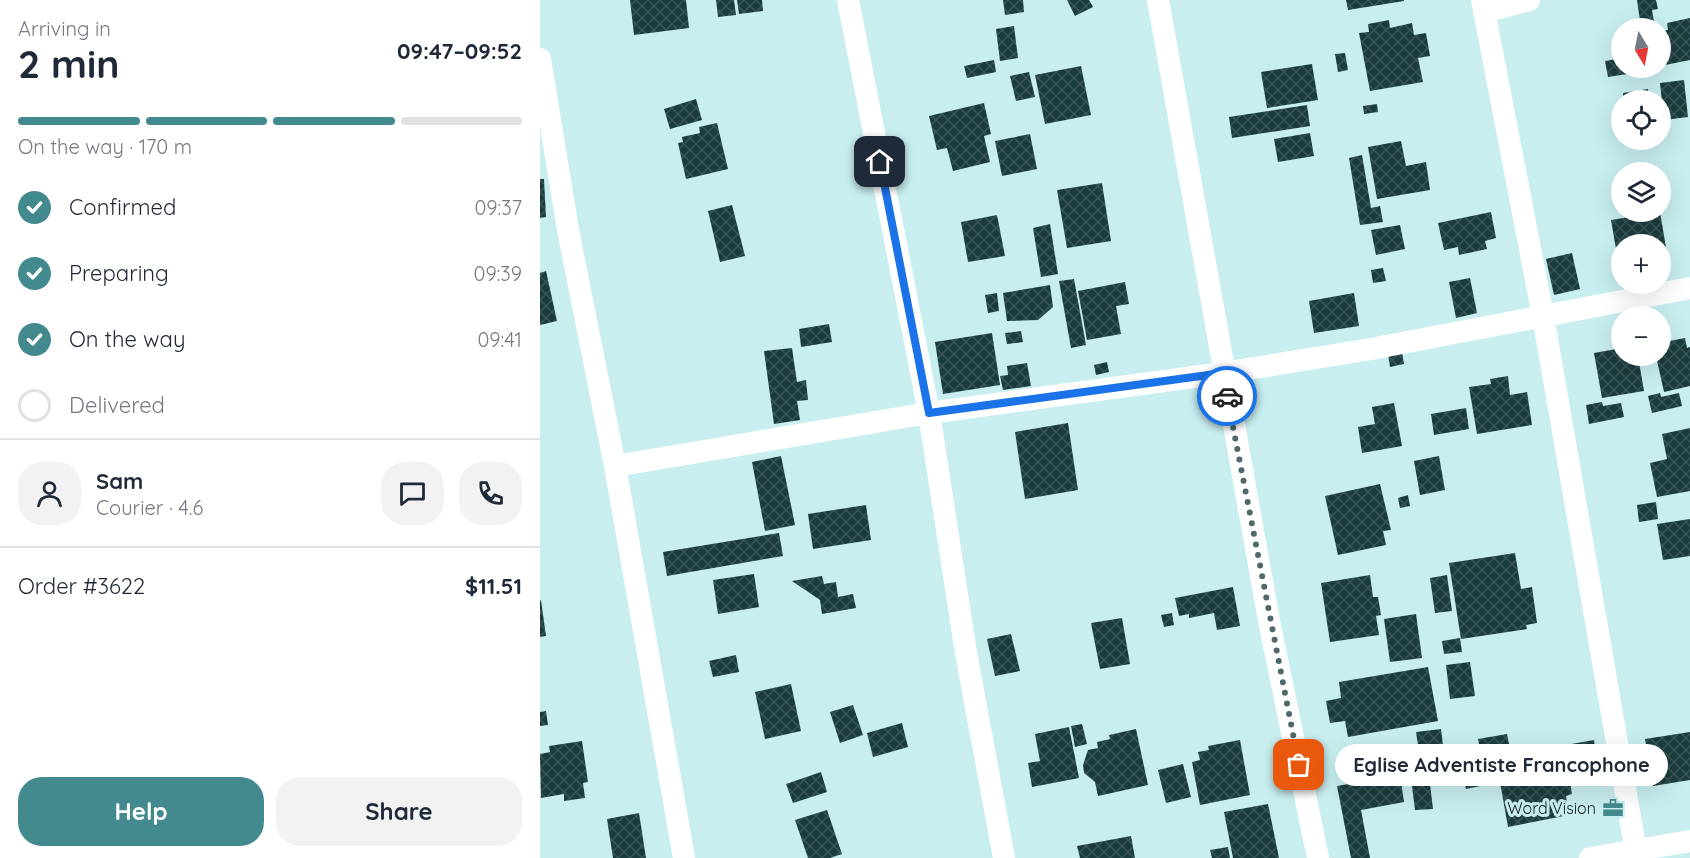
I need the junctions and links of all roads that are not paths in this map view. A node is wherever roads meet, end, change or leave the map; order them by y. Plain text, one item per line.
1 (848, 0) edge
2 (1158, 0) edge
3 (1529, 0) edge
4 (1483, 6) edge
5 (540, 59) edge
6 (1690, 288) edge
7 (1543, 316) junction
8 (1223, 373) junction
9 (929, 413) junction
10 (615, 466) junction
11 (1690, 842) edge
12 (1636, 854) edge
13 (684, 858) edge
14 (1004, 858) edge
15 (1318, 858) edge
16 (1590, 858) edge

1 - 9 street
2 - 8 street
3 - 4 street
4 - 7 street
5 - 10 street
6 - 7 street
7 - 8 street
7 - 12 street
8 - 9 street
8 - 15 street
9 - 10 street
9 - 14 street
10 - 13 street
11 - 12 street
12 - 16 street

